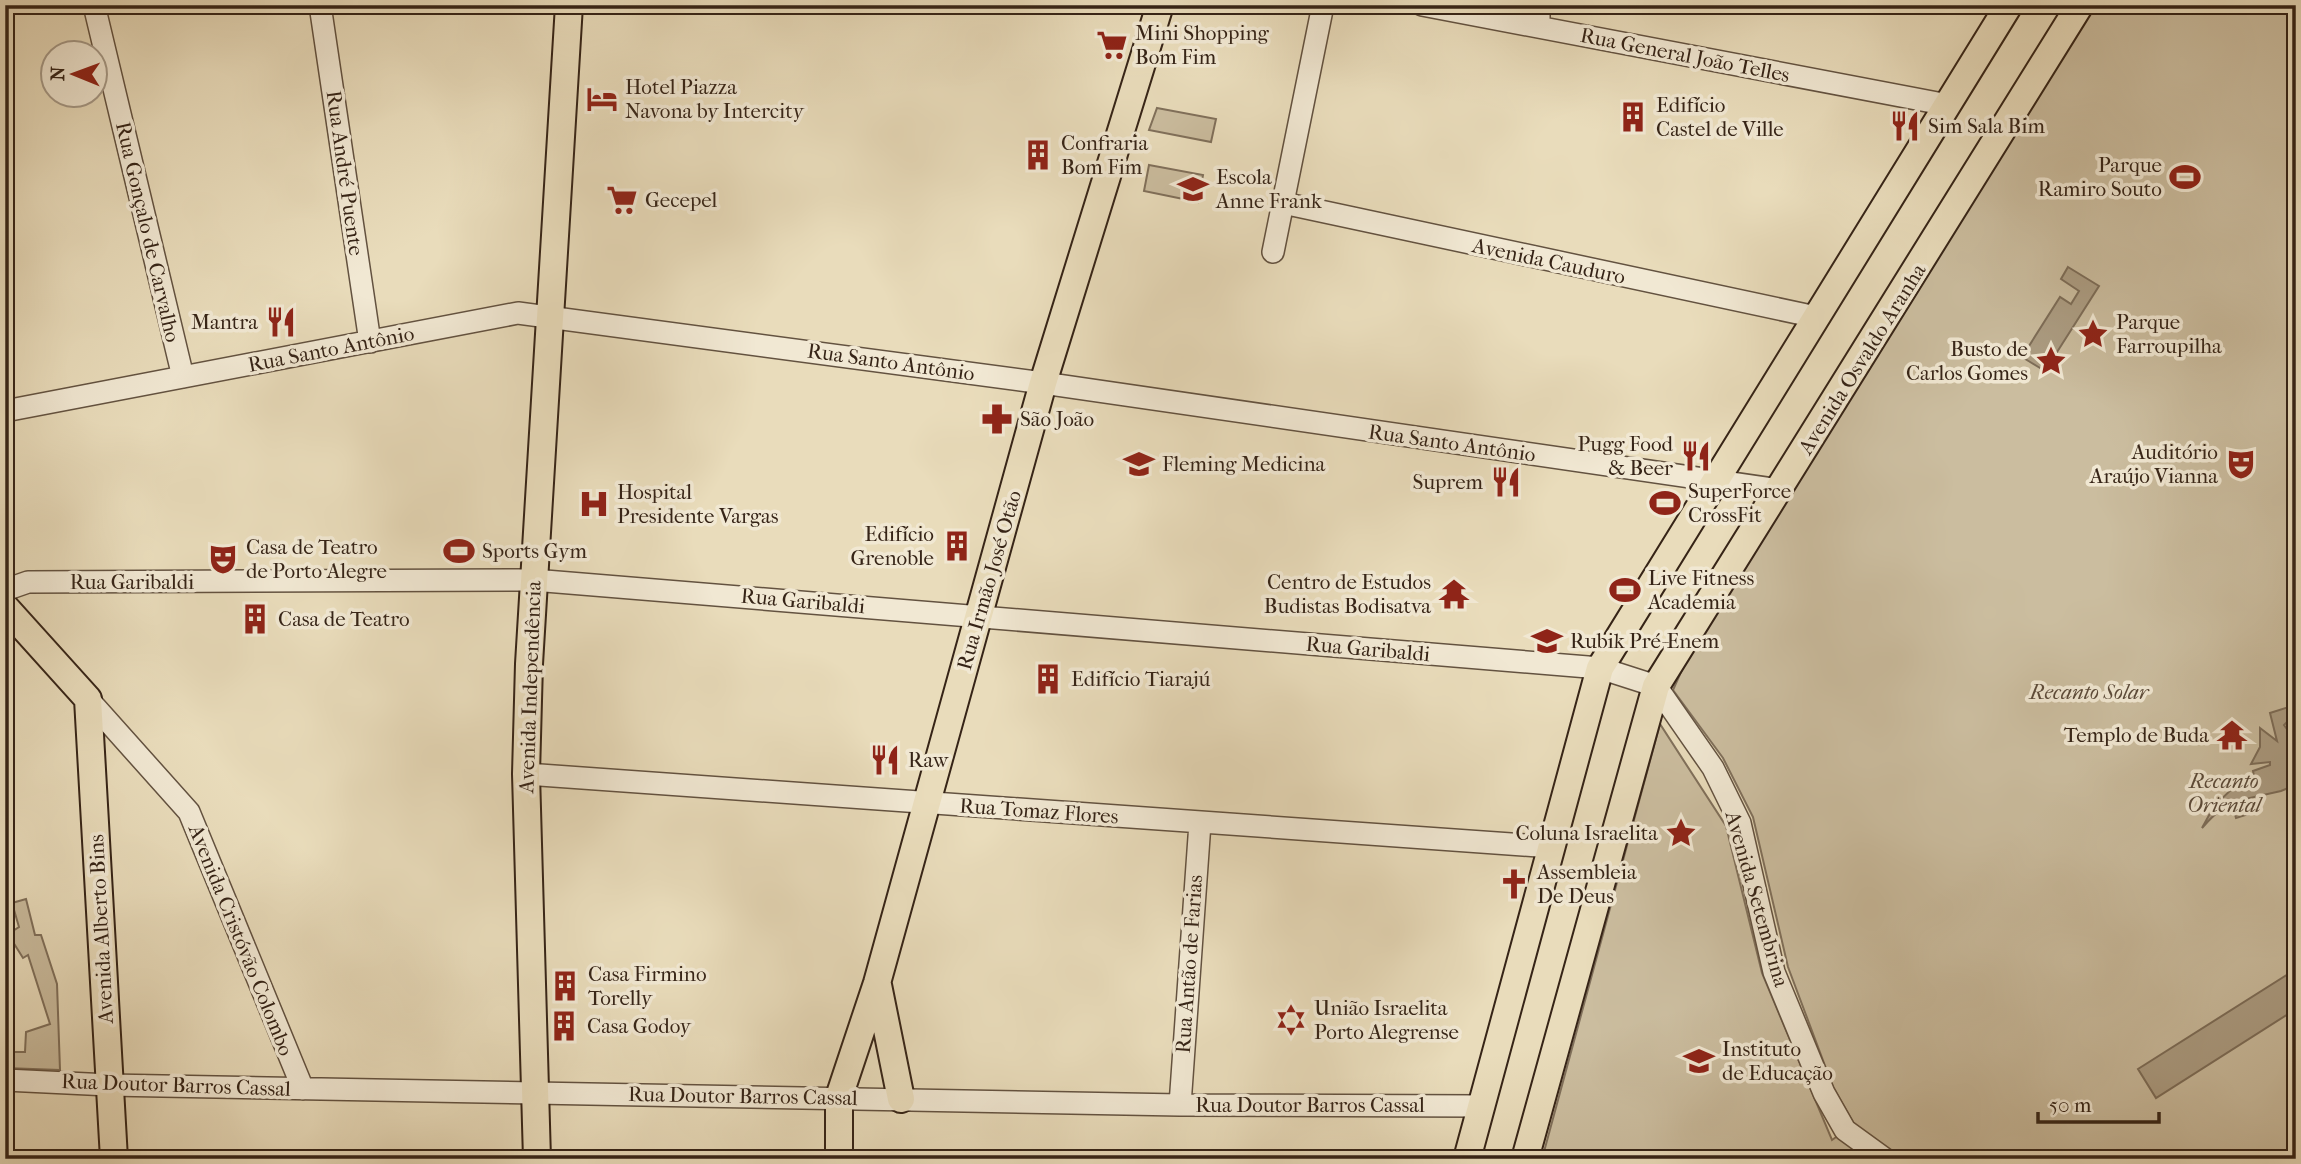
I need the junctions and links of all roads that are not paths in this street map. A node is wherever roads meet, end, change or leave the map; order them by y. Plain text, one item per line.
1 (94, 5) edge
2 (320, 5) edge
3 (569, 5) edge
4 (1160, 5) edge
5 (1323, 5) edge
6 (1422, 5) edge
7 (1539, 5) edge
8 (2010, 5) edge
9 (2080, 5) edge
10 (1539, 27) junction
11 (1948, 105) junction
12 (1283, 204) junction
13 (1273, 251) dead end
14 (550, 315) junction
15 (1816, 317) junction
16 (370, 342) junction
17 (183, 377) junction
18 (1043, 383) junction
19 (5, 411) edge
20 (1715, 481) junction
21 (1780, 490) junction
22 (533, 580) junction
23 (5, 590) edge
24 (5, 607) edge
25 (981, 616) junction
26 (1600, 668) junction
27 (1656, 686) junction
28 (88, 699) junction
29 (526, 774) junction
30 (926, 802) junction
31 (1200, 823) junction
32 (1552, 847) junction
33 (877, 983) junction
34 (5, 1080) edge
35 (109, 1085) junction
36 (303, 1088) junction
37 (535, 1092) junction
38 (839, 1097) junction
39 (901, 1099) junction
40 (1180, 1105) junction
41 (1481, 1106) junction
42 (114, 1159) edge
43 (537, 1159) edge
44 (839, 1159) edge
45 (1467, 1159) edge
46 (1525, 1159) edge
47 (1885, 1159) edge

1 - 17 street, Rua Gonçalo de Carvalho
2 - 16 street, Rua André Puente
3 - 14 main road, Avenida Independência
4 - 18 main road, Rua Irmão José Otão
5 - 12 street
6 - 10 street, Rua General João Telles
7 - 10 street
8 - 11 main road
9 - 21 main road, Avenida Osvaldo Aranha
10 - 11 street, Rua General João Telles
11 - 15 main road
12 - 13 street
12 - 15 street, Avenida Cauduro
14 - 16 street, Rua Santo Antônio
14 - 18 street, Rua Santo Antônio
14 - 22 main road, Avenida Independência
15 - 20 main road
16 - 17 street, Rua Santo Antônio
17 - 19 street, Rua Santo Antônio
18 - 20 street, Rua Santo Antônio
18 - 25 main road, Rua Irmão José Otão
20 - 21 street, Rua Santo Antônio
20 - 26 main road
21 - 27 main road, Avenida Osvaldo Aranha
22 - 23 street, Rua Garibaldi
22 - 25 street, Rua Garibaldi
22 - 29 main road, Avenida Independência
24 - 28 main road, Avenida Cristóvão Colombo
25 - 26 street, Rua Garibaldi
25 - 30 main road, Rua Irmão José Otão
26 - 27 street
26 - 32 main road
27 - 46 main road, Avenida Osvaldo Aranha
27 - 47 street, Avenida Setembrina
28 - 35 main road, Avenida Alberto Bins
28 - 36 street, Avenida Cristóvão Colombo
29 - 30 street, Rua Tomaz Flores
29 - 37 main road, Avenida Independência
30 - 31 street, Rua Tomaz Flores
30 - 33 main road, Rua Irmão José Otão
31 - 32 street, Rua Tomaz Flores
31 - 40 street, Rua Antão de Farias
32 - 41 main road
33 - 38 main road, Rua Irmão José Otão
33 - 39 main road
34 - 35 street, Rua Doutor Barros Cassal
35 - 36 street, Rua Doutor Barros Cassal
35 - 42 main road, Avenida Alberto Bins
36 - 37 street, Rua Doutor Barros Cassal
37 - 38 street, Rua Doutor Barros Cassal
37 - 43 main road, Avenida Independência
38 - 39 street, Rua Doutor Barros Cassal
38 - 44 main road, Rua Irmão José Otão
39 - 40 street, Rua Doutor Barros Cassal
40 - 41 street, Rua Doutor Barros Cassal
41 - 45 main road

